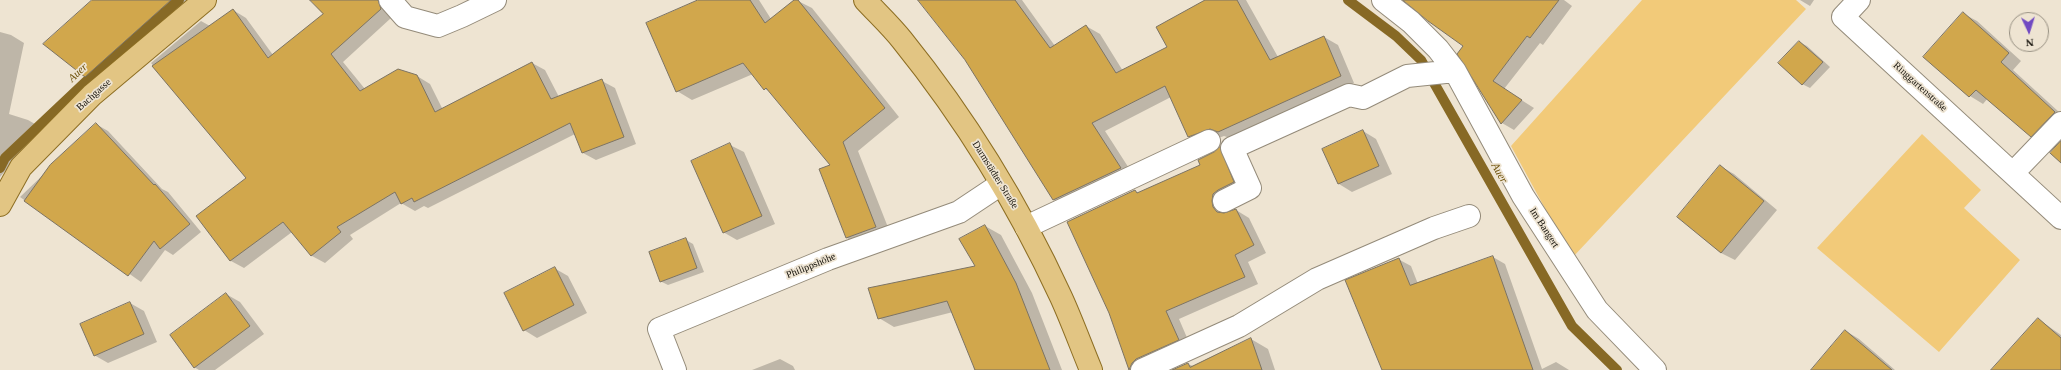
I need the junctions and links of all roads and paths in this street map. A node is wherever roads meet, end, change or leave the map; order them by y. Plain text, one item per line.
1 (205, 0) edge
2 (390, 0) edge
3 (495, 0) edge
4 (865, 0) edge
5 (1383, 0) edge
6 (1858, 0) edge
7 (1436, 73) junction
8 (2061, 123) edge
9 (1209, 141) dead end
10 (2013, 173) junction
11 (1001, 184) junction
12 (1224, 201) dead end
13 (0, 205) edge
14 (1469, 216) dead end
15 (2061, 218) edge
16 (1026, 227) junction
17 (1648, 368) edge
18 (675, 370) edge
19 (1091, 370) edge
20 (1142, 370) edge

1 - 13 main road, Bachgasse
2 - 3 street
4 - 11 main road, Darmstädter Straße
5 - 7 street, Im Bangert
6 - 10 street, Ringgartenstraße
7 - 12 street
7 - 17 street, Im Bangert
8 - 10 street
9 - 16 street
10 - 15 street, Ringgartenstraße
11 - 16 main road, Darmstädter Straße
11 - 18 street, Philippshöhe
14 - 20 street
16 - 19 main road, Darmstädter Straße

